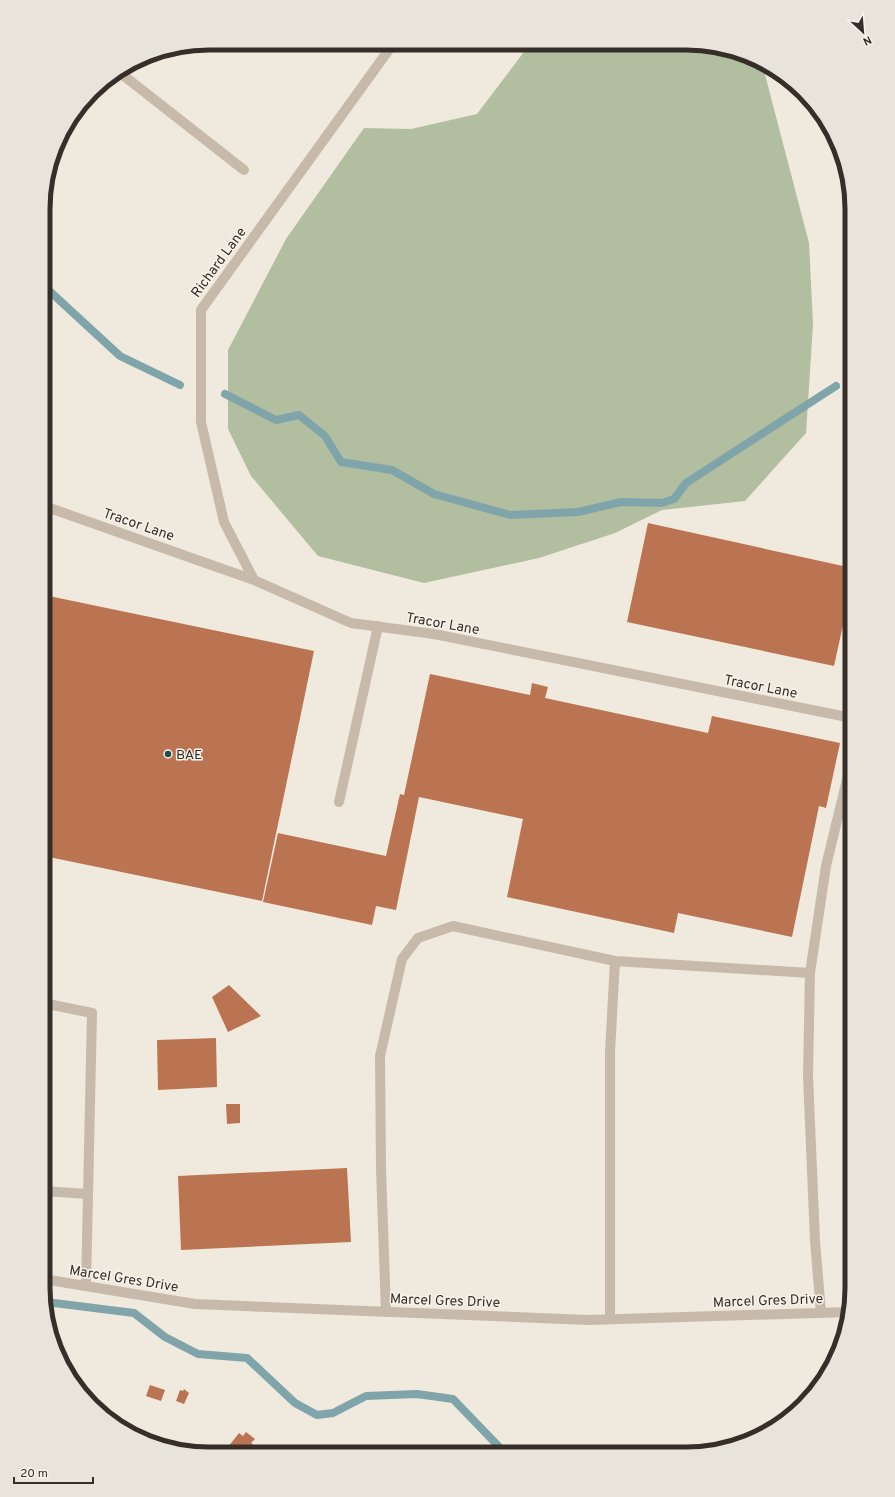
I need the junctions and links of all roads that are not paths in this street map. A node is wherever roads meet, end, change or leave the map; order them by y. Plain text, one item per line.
1 (389, 50) edge
2 (123, 75) edge
3 (244, 170) dead end
4 (50, 508) edge
5 (254, 580) junction
6 (378, 626) junction
7 (845, 717) edge
8 (845, 788) edge
9 (339, 802) dead end
10 (615, 961) junction
11 (810, 973) junction
12 (50, 1004) edge
13 (50, 1191) edge
14 (88, 1194) junction
15 (50, 1280) edge
16 (86, 1286) junction
17 (386, 1312) junction
18 (843, 1312) edge
19 (821, 1313) junction
20 (610, 1319) junction

1 - 5 street, Richard Lane
2 - 3 street
4 - 5 street, Tracor Lane
5 - 6 street, Tracor Lane
6 - 7 street, Tracor Lane
6 - 9 street
8 - 11 street
10 - 11 street
10 - 17 street
10 - 20 street
11 - 19 street
12 - 14 street
13 - 14 street
14 - 16 street
15 - 16 street, Marcel Gres Drive
16 - 17 street, Marcel Gres Drive
17 - 20 street, Marcel Gres Drive
18 - 19 street, Marcel Gres Drive
19 - 20 street, Marcel Gres Drive

